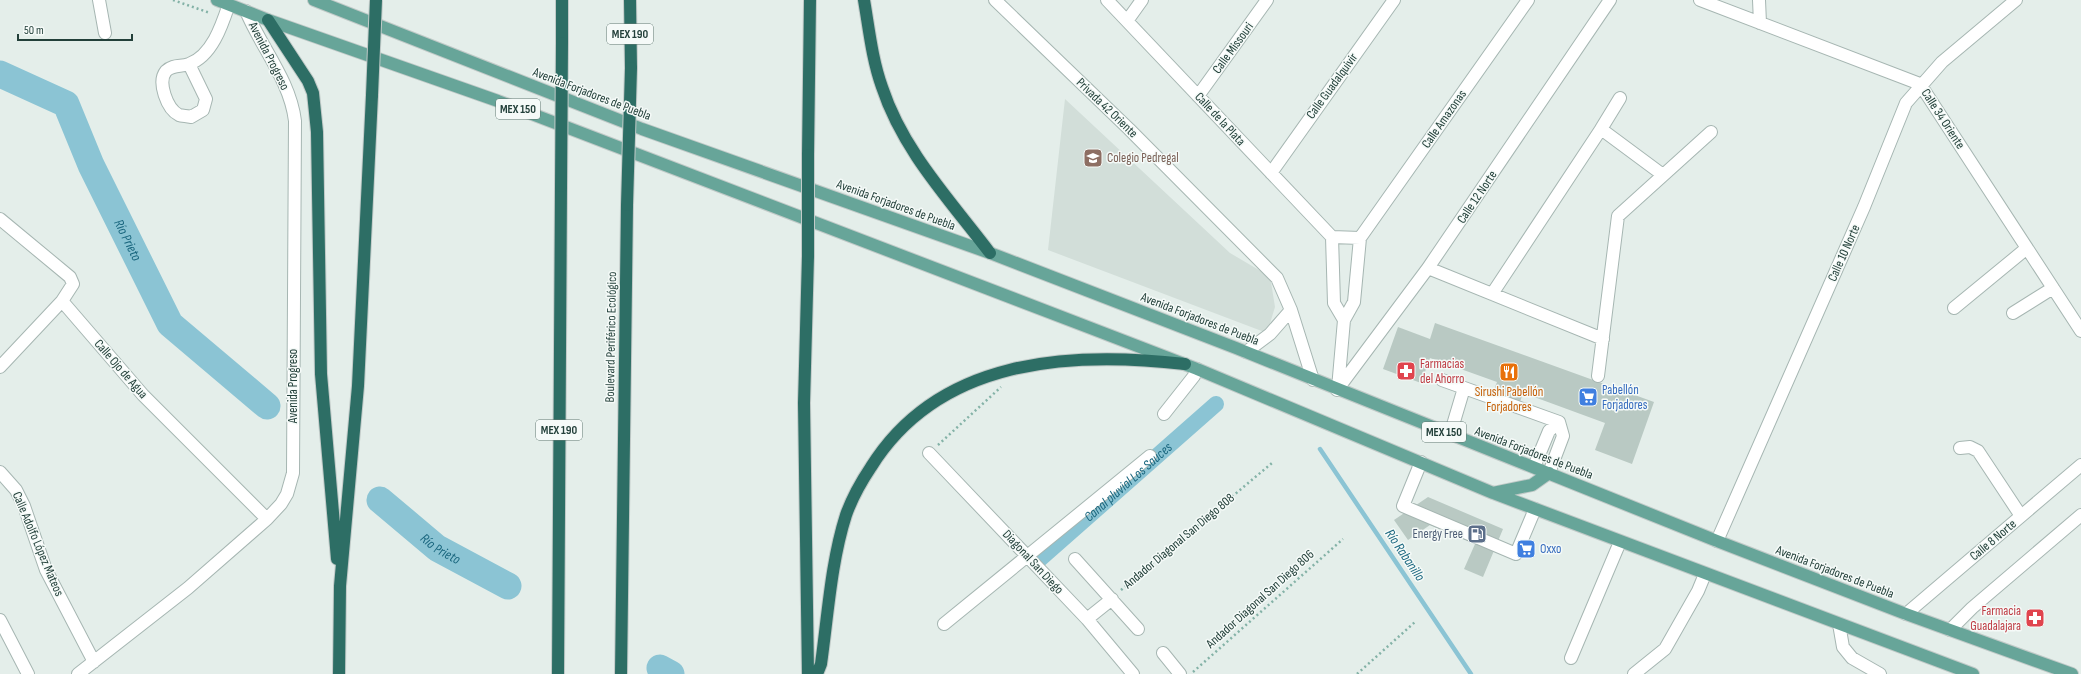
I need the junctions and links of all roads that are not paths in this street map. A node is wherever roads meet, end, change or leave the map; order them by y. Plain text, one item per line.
1 (99, 0) edge
2 (217, 0) edge
3 (314, 0) edge
4 (376, 0) edge
5 (562, 0) edge
6 (630, 0) edge
7 (810, 0) edge
8 (864, 0) edge
9 (995, 0) edge
10 (1107, 0) edge
11 (1142, 0) edge
12 (1267, 0) edge
13 (1394, 0) edge
14 (1528, 0) edge
15 (1610, 0) edge
16 (1700, 0) edge
17 (1759, 0) edge
18 (2016, 0) edge
19 (229, 4) junction
20 (246, 11) junction
21 (268, 20) junction
22 (1127, 21) junction
23 (1760, 23) junction
24 (105, 33) dead end
25 (189, 64) dead end
26 (1920, 84) junction
27 (1198, 96) junction
28 (1620, 98) dead end
29 (1601, 129) junction
30 (1711, 132) dead end
31 (1271, 173) junction
32 (1663, 175) junction
33 (0, 219) edge
34 (1332, 237) junction
35 (1360, 238) junction
36 (2027, 248) junction
37 (990, 253) junction
38 (1428, 268) junction
39 (2054, 288) junction
40 (1492, 294) junction
41 (62, 301) junction
42 (1954, 308) dead end
43 (1291, 310) junction
44 (2013, 313) dead end
45 (1344, 320) junction
46 (2080, 326) edge
47 (1603, 339) junction
48 (1246, 352) junction
49 (1185, 364) junction
50 (0, 367) edge
51 (1197, 369) junction
52 (1598, 376) dead end
53 (1313, 380) junction
54 (1442, 380) dead end
55 (1464, 388) junction
56 (1338, 390) junction
57 (1164, 414) dead end
58 (1560, 422) junction
59 (1450, 435) junction
60 (1960, 448) dead end
61 (929, 453) road end
62 (1150, 456) dead end
63 (1421, 462) junction
64 (2081, 465) edge
65 (1534, 467) junction
66 (0, 472) edge
67 (1549, 473) junction
68 (1493, 493) junction
69 (1535, 509) junction
70 (2081, 515) edge
71 (2021, 516) junction
72 (267, 519) junction
73 (1717, 541) junction
74 (1620, 542) junction
75 (1027, 556) junction
76 (1075, 559) dead end
77 (1705, 574) junction
78 (340, 586) junction
79 (1112, 598) junction
80 (1906, 614) junction
81 (1087, 619) junction
82 (0, 620) edge
83 (944, 624) dead end
84 (1839, 624) junction
85 (1138, 629) dead end
86 (1950, 630) junction
87 (1163, 653) dead end
88 (1571, 658) dead end
89 (94, 662) junction
90 (1964, 673) edge
91 (28, 674) edge
92 (78, 674) edge
93 (339, 674) edge
94 (558, 674) edge
95 (621, 674) edge
96 (808, 674) edge
97 (817, 674) edge
98 (1133, 674) edge
99 (1180, 674) edge
100 (1634, 674) edge
101 (1880, 674) edge
102 (2072, 674) edge

1 - 24 street
2 - 19 main road, MEX 150
3 - 37 main road, Avenida Forjadores de Puebla / MEX 150
4 - 78 highway, bridge
5 - 94 highway, MEX 190, bridge
6 - 95 highway, Boulevard Periférico Ecológico / MEX 190, bridge
7 - 96 highway, bridge
8 - 37 highway
9 - 43 street, Privada 42 Oriente
10 - 22 street, Calle de la Plata
11 - 22 street
12 - 27 street, Calle Missouri
13 - 31 street, Calle Guadalquivir
14 - 35 street, Calle Amazonas
15 - 38 street, Calle 12 Norte
16 - 23 street, Calle 34 Oriente
17 - 23 street
18 - 26 street, Calle 10 Norte
19 - 20 main road, MEX 150
19 - 25 street
20 - 21 main road, MEX 150
20 - 72 street, Avenida Progreso
21 - 49 main road, MEX 150
21 - 78 highway
22 - 27 street, Calle de la Plata
23 - 26 street, Calle 34 Oriente
26 - 36 street, Calle 34 Oriente
26 - 73 street, Calle 10 Norte
27 - 31 street, Calle de la Plata
28 - 29 street
29 - 32 street
29 - 40 street
30 - 32 street
31 - 34 street, Calle de la Plata
32 - 47 street
33 - 41 street
34 - 35 street
34 - 45 street
35 - 45 street
36 - 39 street, Calle 34 Oriente
36 - 42 street
37 - 48 main road, Avenida Forjadores de Puebla / MEX 150
38 - 40 street
38 - 56 street, Calle 12 Norte
39 - 44 street
39 - 46 street, Calle 34 Oriente
40 - 47 street
41 - 50 street
41 - 72 street, Calle Ojo de Agua
43 - 48 street
43 - 53 street, Privada 42 Oriente
45 - 56 street
47 - 52 street
48 - 53 main road, Avenida Forjadores de Puebla / MEX 150
49 - 51 main road, MEX 150
49 - 97 highway
51 - 57 street
51 - 63 main road, MEX 150
53 - 56 main road, Avenida Forjadores de Puebla / MEX 150
54 - 55 street
55 - 58 street
55 - 59 street
56 - 59 main road, Avenida Forjadores de Puebla / MEX 150
58 - 65 street
58 - 67 street
59 - 65 main road, Avenida Forjadores de Puebla / MEX 150
60 - 71 street
61 - 75 street, Diagonal San Diego
62 - 75 street
63 - 68 main road, MEX 150
63 - 69 street
64 - 71 street, Calle 8 Norte
65 - 67 main road, Avenida Forjadores de Puebla / MEX 150
66 - 89 street, Calle Adolfo López Mateos
67 - 68 main road
67 - 73 main road, Avenida Forjadores de Puebla / MEX 150
68 - 69 main road, MEX 150
69 - 74 main road, MEX 150
70 - 86 street
71 - 80 street, Calle 8 Norte
72 - 89 street, Avenida Progreso
73 - 80 main road, Avenida Forjadores de Puebla / MEX 150
74 - 77 main road, MEX 150
74 - 88 street
75 - 81 street, Diagonal San Diego
75 - 83 street
76 - 79 street
77 - 84 main road, MEX 150
77 - 100 street
78 - 93 highway
79 - 81 street, Andador Diagonal San Diego 808
79 - 85 street
80 - 86 main road, Avenida Forjadores de Puebla / MEX 150
81 - 98 street, Diagonal San Diego
82 - 91 street
84 - 90 main road, MEX 150
84 - 101 street
86 - 102 main road, Avenida Forjadores de Puebla / MEX 150
87 - 99 street
89 - 92 street, Avenida Progreso

